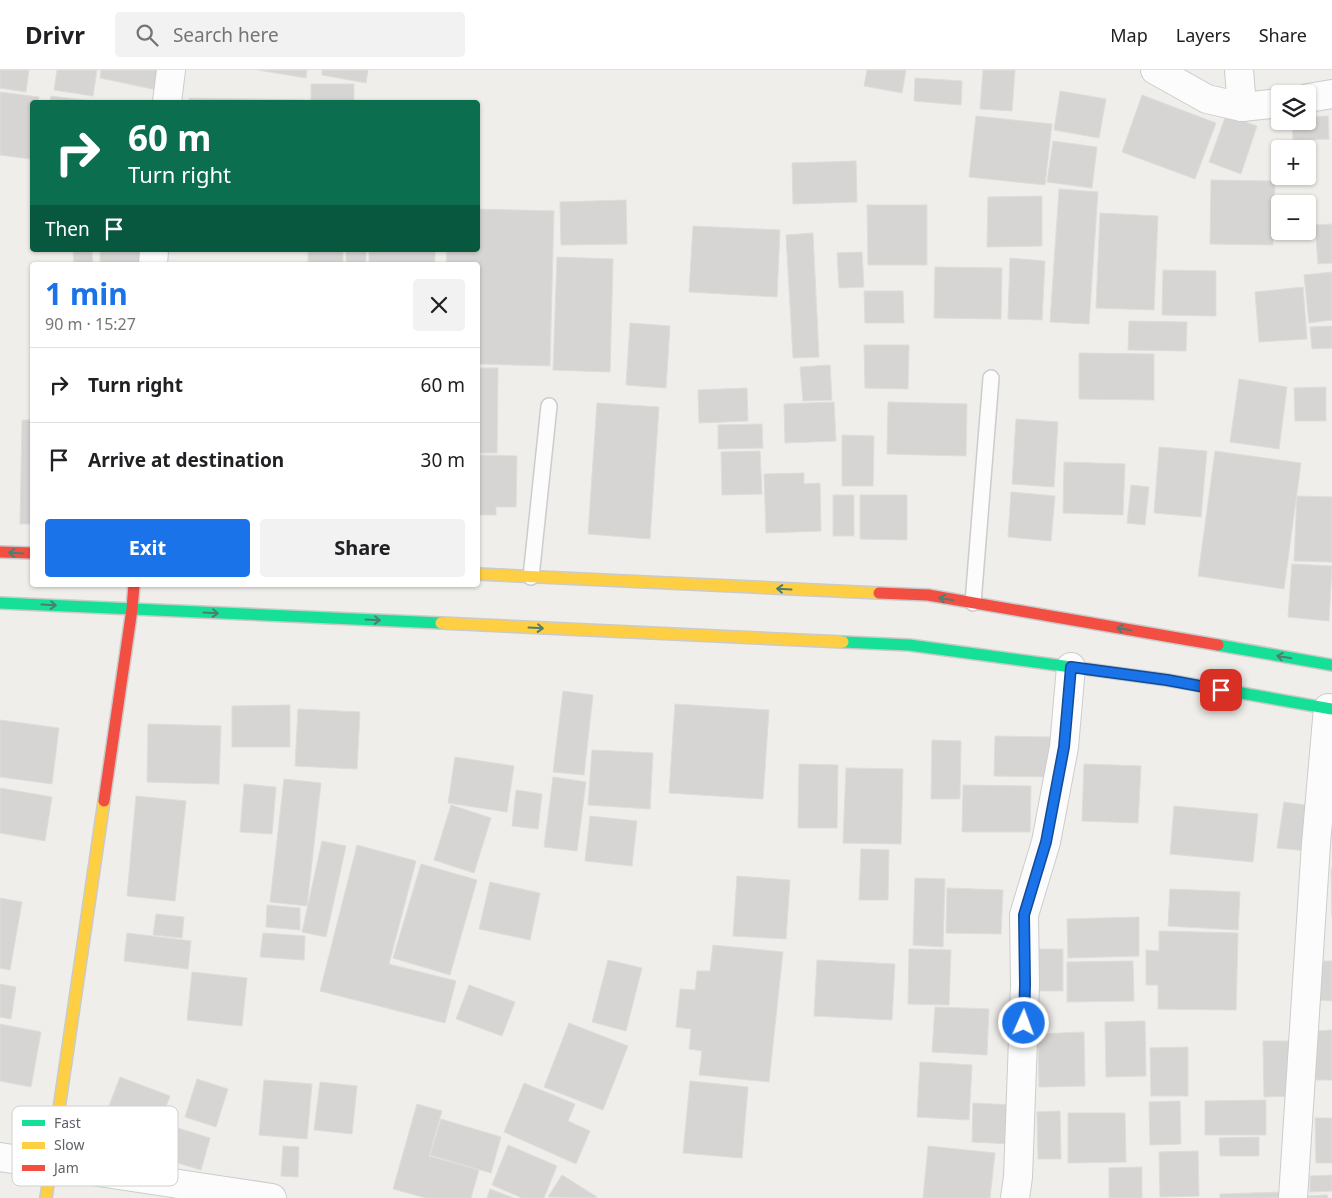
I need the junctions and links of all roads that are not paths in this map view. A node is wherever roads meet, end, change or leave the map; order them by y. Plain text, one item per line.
1 (172, 70) edge
2 (1155, 70) edge
3 (1239, 70) edge
4 (1332, 94) edge
5 (1316, 97) edge
6 (167, 100) edge
7 (1271, 104) edge
8 (1242, 107) junction
9 (991, 378) dead end
10 (549, 406) dead end
11 (0, 552) edge
12 (30, 553) edge
13 (480, 574) edge
14 (532, 577) junction
15 (134, 587) edge
16 (0, 603) edge
17 (973, 603) junction
18 (132, 609) junction
19 (1332, 665) edge
20 (1071, 667) junction
21 (1330, 709) edge
22 (60, 1106) edge
23 (178, 1184) edge
24 (272, 1198) edge
25 (1015, 1198) edge
26 (1293, 1198) edge

1 - 6 street
2 - 8 street
3 - 8 street
4 - 5 street
7 - 8 street
9 - 17 lane
10 - 14 lane
12 -> 11 main road
13 - 14 main road
17 -> 14 main road
15 - 18 main road
16 -> 18 main road
19 -> 17 main road
18 -> 20 main road
18 - 22 main road
20 - 21 main road
20 - 25 street
21 - 26 street
23 - 24 street

